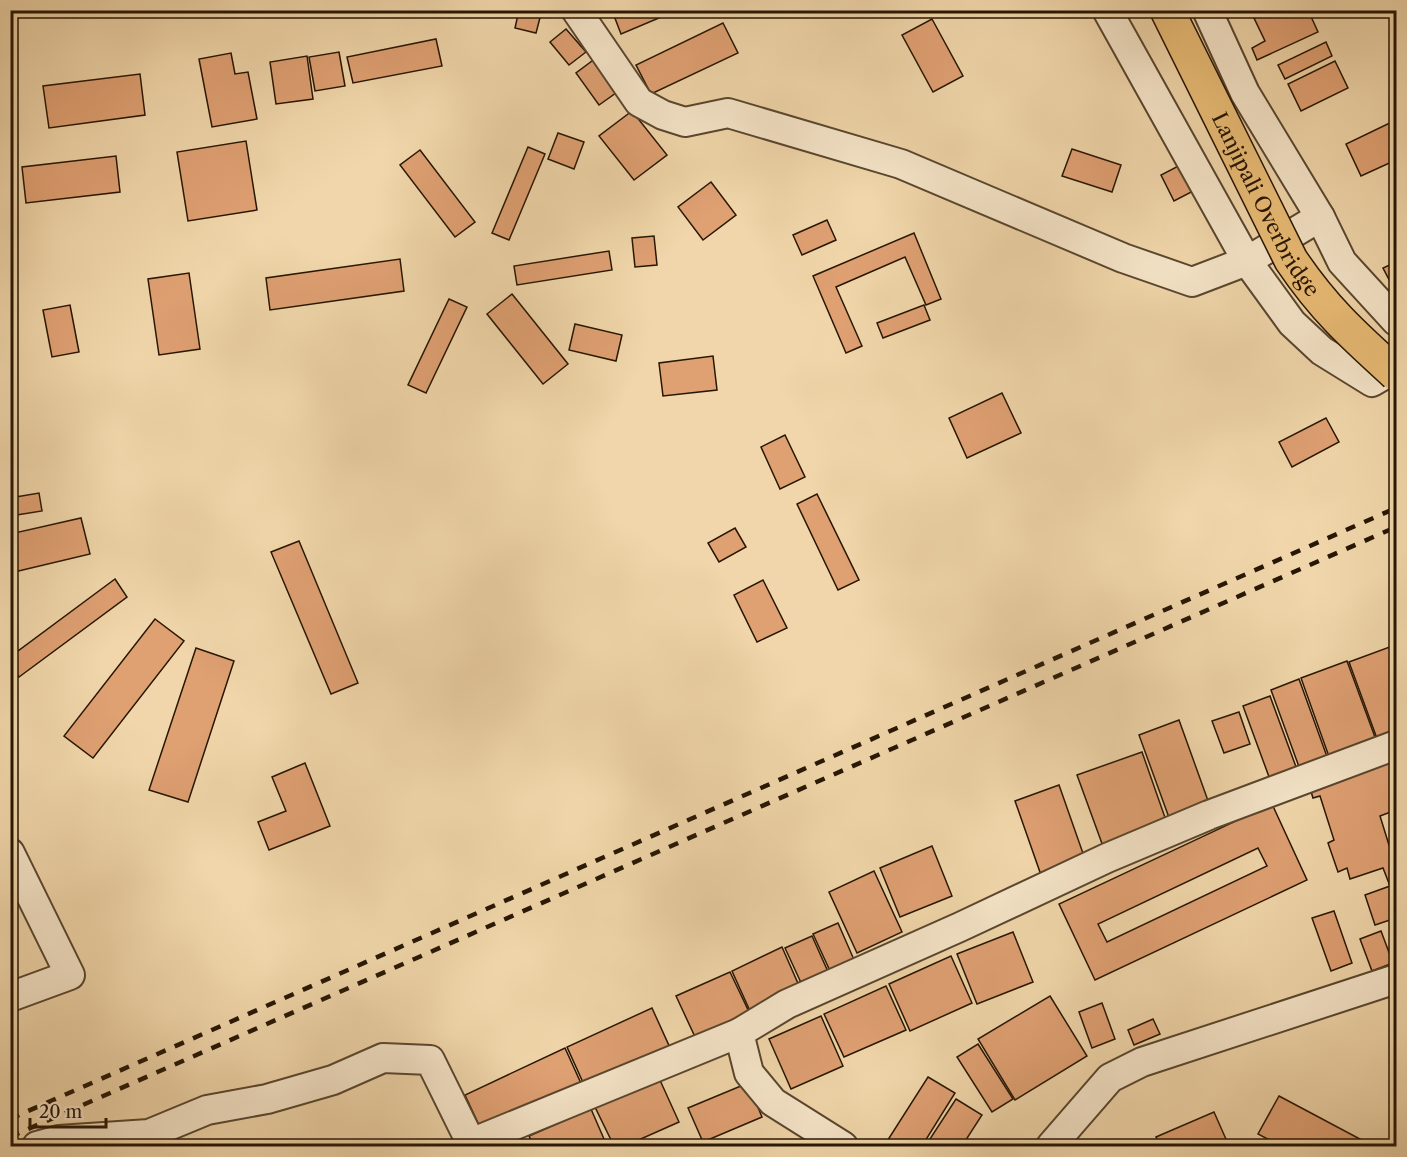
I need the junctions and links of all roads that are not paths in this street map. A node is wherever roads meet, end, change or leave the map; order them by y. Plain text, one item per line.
1 (576, 10) edge
2 (1107, 10) edge
3 (1167, 10) edge
4 (1207, 10) edge
5 (1320, 217) junction
6 (1247, 261) junction
7 (1396, 321) edge
8 (1396, 368) edge
9 (1396, 374) edge
10 (1396, 745) edge
11 (10, 853) edge
12 (1396, 979) edge
13 (10, 997) edge
14 (739, 1033) junction
15 (37, 1146) edge
16 (843, 1146) edge
17 (1051, 1146) edge

1 - 6 street
2 - 6 street
3 - 9 main road, Lanjipali Overbridge, bridge
4 - 5 street
5 - 6 street
5 - 7 street
6 - 8 street
10 - 14 street
11 - 13 street
12 - 17 street
14 - 15 street
14 - 16 street

